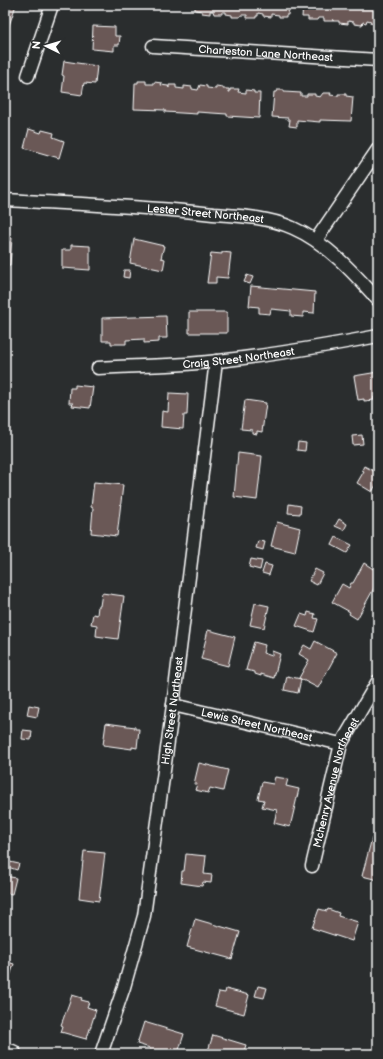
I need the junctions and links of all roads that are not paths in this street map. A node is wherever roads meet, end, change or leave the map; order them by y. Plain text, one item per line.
1 (52, 5) edge
2 (153, 46) dead end
3 (378, 60) edge
4 (28, 76) dead end
5 (378, 149) edge
6 (5, 200) edge
7 (316, 240) junction
8 (378, 300) edge
9 (378, 336) edge
10 (216, 361) junction
11 (98, 368) dead end
12 (378, 681) edge
13 (174, 706) junction
14 (341, 744) junction
15 (312, 866) dead end
16 (5, 1052) edge
17 (12, 1054) edge
18 (101, 1054) edge

1 - 4 street
2 - 3 street, Charleston Lane Northeast
5 - 7 street
6 - 7 street, Lester Street Northeast
7 - 8 street, Lester Street Northeast
9 - 10 street, Craig Street Northeast
10 - 11 street, Craig Street Northeast
10 - 13 street, High Street Northeast
12 - 14 street, Mchenry Avenue Northeast
13 - 14 street, Lewis Street Northeast
13 - 18 street, High Street Northeast
14 - 15 street, Mchenry Avenue Northeast
16 - 17 street

